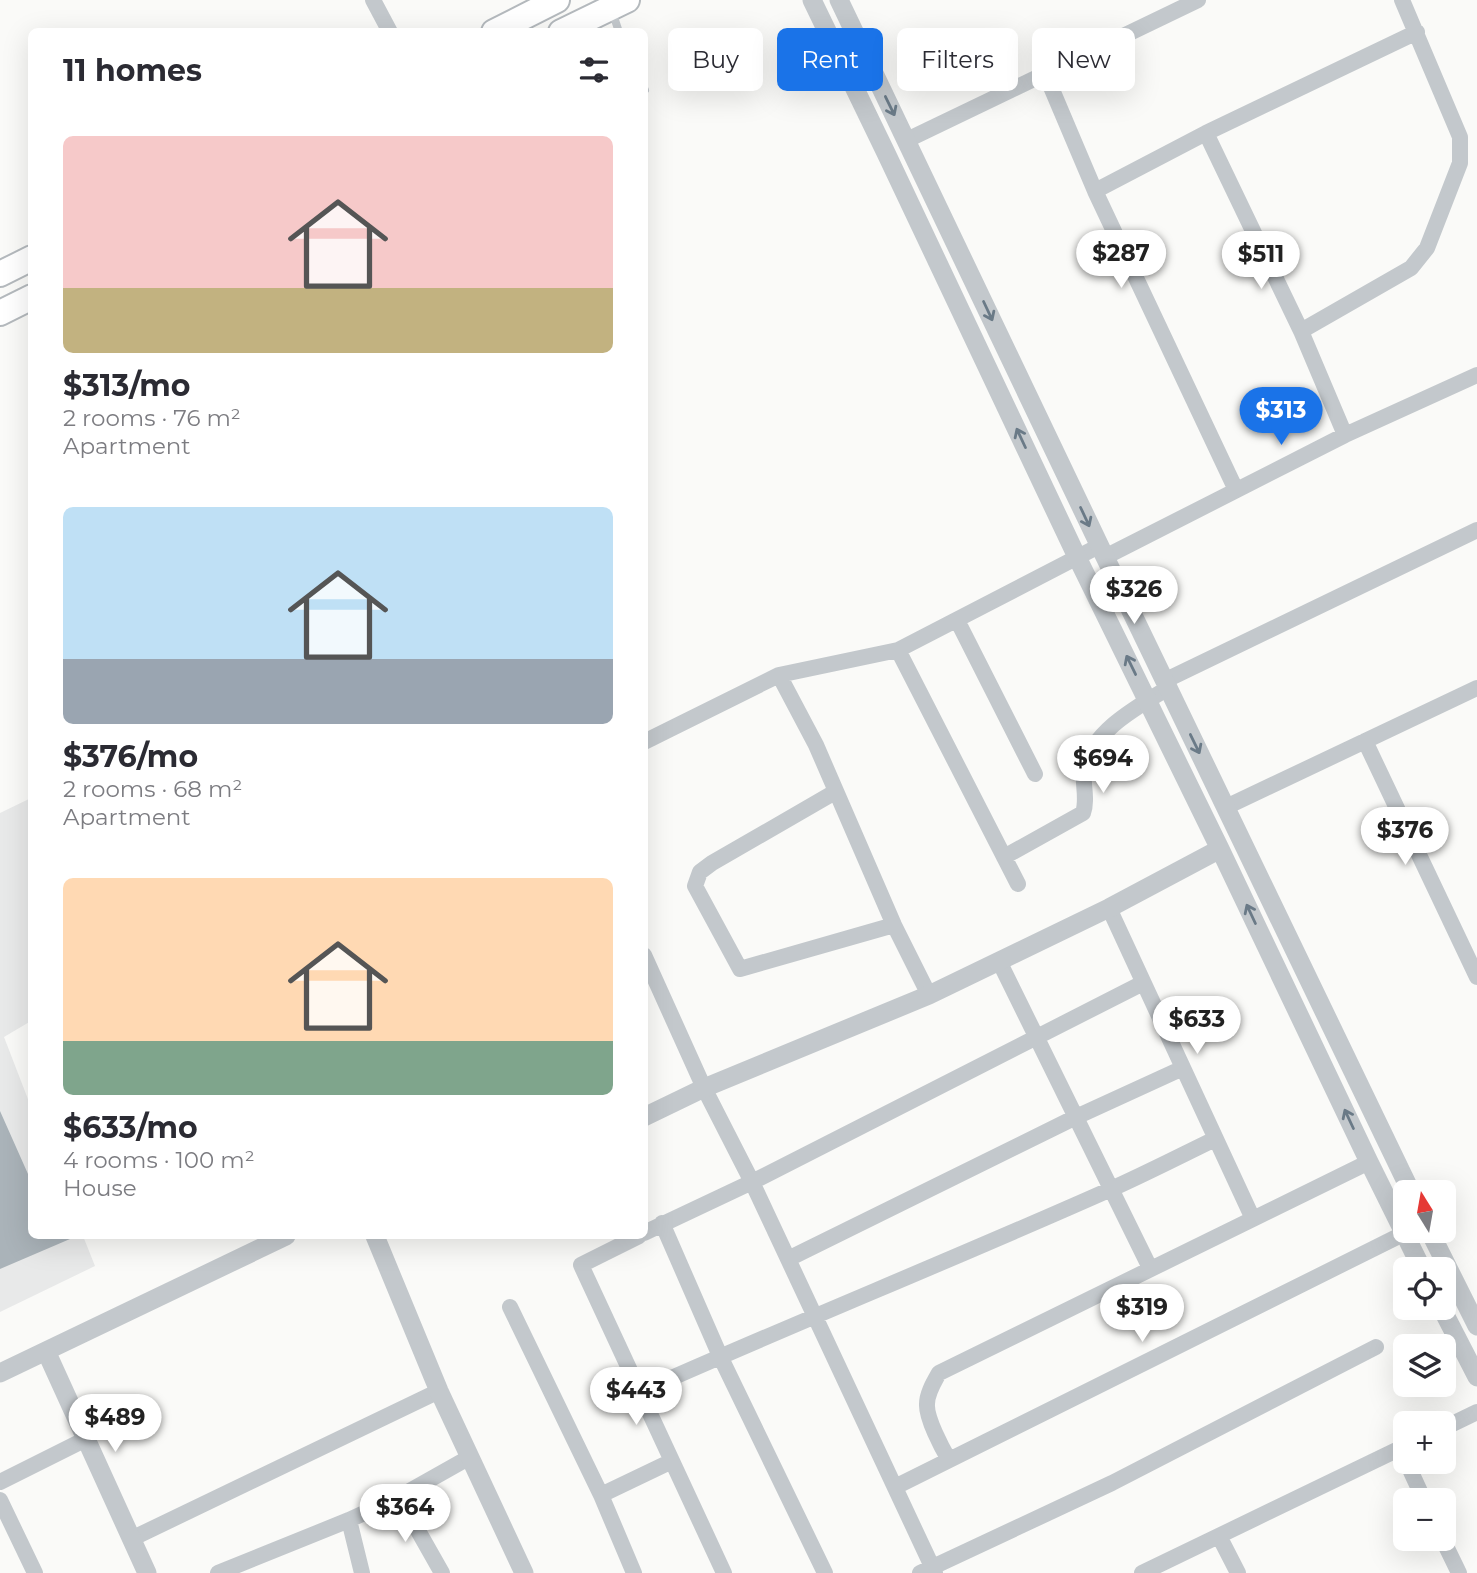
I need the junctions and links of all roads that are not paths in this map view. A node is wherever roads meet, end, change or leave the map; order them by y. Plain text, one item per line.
1 (373, 0) edge
2 (557, 0) edge
3 (812, 0) edge
4 (839, 0) edge
5 (1198, 0) edge
6 (1402, 0) edge
7 (619, 4) edge
8 (388, 28) edge
9 (502, 28) edge
10 (569, 28) edge
11 (619, 28) edge
12 (1135, 30) edge
13 (1417, 32) junction
14 (1032, 79) edge
15 (1053, 91) edge
16 (1206, 133) junction
17 (907, 141) junction
18 (1095, 191) junction
19 (28, 260) edge
20 (0, 274) edge
21 (28, 299) edge
22 (0, 313) edge
23 (1301, 331) junction
24 (1477, 375) edge
25 (1345, 435) junction
26 (1061, 466) junction
27 (1039, 476) junction
28 (1236, 490) junction
29 (1477, 530) edge
30 (1102, 552) junction
31 (1077, 557) junction
32 (957, 620) junction
33 (898, 650) junction
34 (779, 675) junction
35 (1166, 684) junction
36 (1477, 688) edge
37 (1147, 701) junction
38 (648, 740) edge
39 (1366, 741) junction
40 (1035, 774) dead end
41 (835, 792) junction
42 (1226, 807) junction
43 (1220, 849) junction
44 (1004, 857) junction
45 (1018, 884) dead end
46 (1108, 908) junction
47 (894, 925) junction
48 (999, 961) junction
49 (648, 964) edge
50 (1477, 977) edge
51 (1143, 983) junction
52 (929, 995) junction
53 (1038, 1038) junction
54 (1183, 1068) junction
55 (704, 1087) junction
56 (648, 1115) edge
57 (1076, 1117) junction
58 (1215, 1139) junction
59 (1369, 1162) junction
60 (1404, 1180) edge
61 (752, 1182) junction
62 (1112, 1189) junction
63 (1393, 1209) edge
64 (1253, 1219) junction
65 (662, 1223) junction
66 (648, 1231) edge
67 (280, 1239) edge
68 (382, 1239) edge
69 (633, 1239) edge
70 (1393, 1239) edge
71 (1436, 1243) edge
72 (788, 1259) junction
73 (1150, 1268) junction
74 (510, 1307) dead end
75 (816, 1317) junction
76 (1448, 1320) edge
77 (1477, 1326) edge
78 (1376, 1347) dead end
79 (46, 1351) junction
80 (720, 1356) junction
81 (0, 1373) edge
82 (1477, 1377) edge
83 (439, 1391) junction
84 (640, 1392) junction
85 (1477, 1412) edge
86 (1456, 1422) edge
87 (86, 1439) junction
88 (470, 1457) junction
89 (1393, 1459) edge
90 (949, 1460) junction
91 (672, 1461) junction
92 (0, 1482) edge
93 (895, 1487) junction
94 (601, 1495) junction
95 (399, 1497) junction
96 (0, 1500) edge
97 (349, 1520) junction
98 (1219, 1536) junction
99 (131, 1539) junction
100 (1448, 1551) edge
101 (929, 1571) edge
102 (225, 1572) edge
103 (35, 1573) edge
104 (146, 1573) edge
105 (362, 1573) edge
106 (442, 1573) edge
107 (524, 1573) edge
108 (634, 1573) edge
109 (724, 1573) edge
110 (825, 1573) edge
111 (1142, 1573) edge
112 (1238, 1573) edge
113 (1459, 1573) edge

1 - 8 street
2 - 9 highway
27 -> 3 street
4 -> 17 street
5 - 12 street
6 - 13 street
7 - 10 highway
7 - 11 lane
13 - 16 street
13 - 23 street
14 - 17 street
15 - 18 street
16 - 18 street
16 - 23 street
17 -> 26 street
18 - 28 street
19 - 20 highway
21 - 22 highway
23 - 25 street
24 - 25 street
25 - 28 street
26 - 27 street
26 -> 30 street
27 - 31 street
28 - 30 street
29 - 35 street
30 - 31 street
30 - 35 street
31 - 32 street
37 -> 31 street
32 - 33 street
32 - 40 street
33 - 34 street
33 - 44 street
34 - 38 street
34 - 41 street
35 - 37 street
35 -> 42 street
36 - 39 street
37 - 43 street
37 - 44 street
39 - 42 street
39 - 50 street
41 - 47 street
41 - 47 street
42 - 60 street
43 - 46 street
59 -> 43 street
44 - 45 street
46 - 48 street
46 - 51 street
47 - 52 street
48 - 52 street
48 - 53 street
49 - 55 street
51 - 53 street
51 - 54 street
52 - 55 street
53 - 57 street
53 - 61 street
54 - 57 street
54 - 58 street
55 - 56 street
55 - 61 street
57 - 62 street
57 - 72 street
58 - 62 street
58 - 64 street
59 - 63 street
59 - 64 street
61 - 65 street
61 - 72 street
62 - 73 street
62 - 75 street
64 - 73 street
65 - 66 street
65 - 80 street
67 - 79 street
68 - 83 street
69 - 84 street
70 - 90 street
71 - 77 street
72 - 75 street
73 - 90 street
74 - 94 street
75 - 80 street
75 - 93 street
76 - 82 street
78 - 101 street
79 - 81 street
79 - 87 street
80 - 84 street
80 - 110 street
83 - 88 street
83 - 99 street
84 - 91 street
85 - 86 street
87 - 92 street
87 - 99 street
88 - 95 street
88 - 107 street
89 - 98 street
90 - 93 street
91 - 94 street
91 - 109 street
93 - 101 street
94 - 108 street
95 - 97 street
95 - 106 street
96 - 103 street
97 - 102 street
97 - 105 street
98 - 111 street
98 - 112 street
99 - 104 street
100 - 113 street

